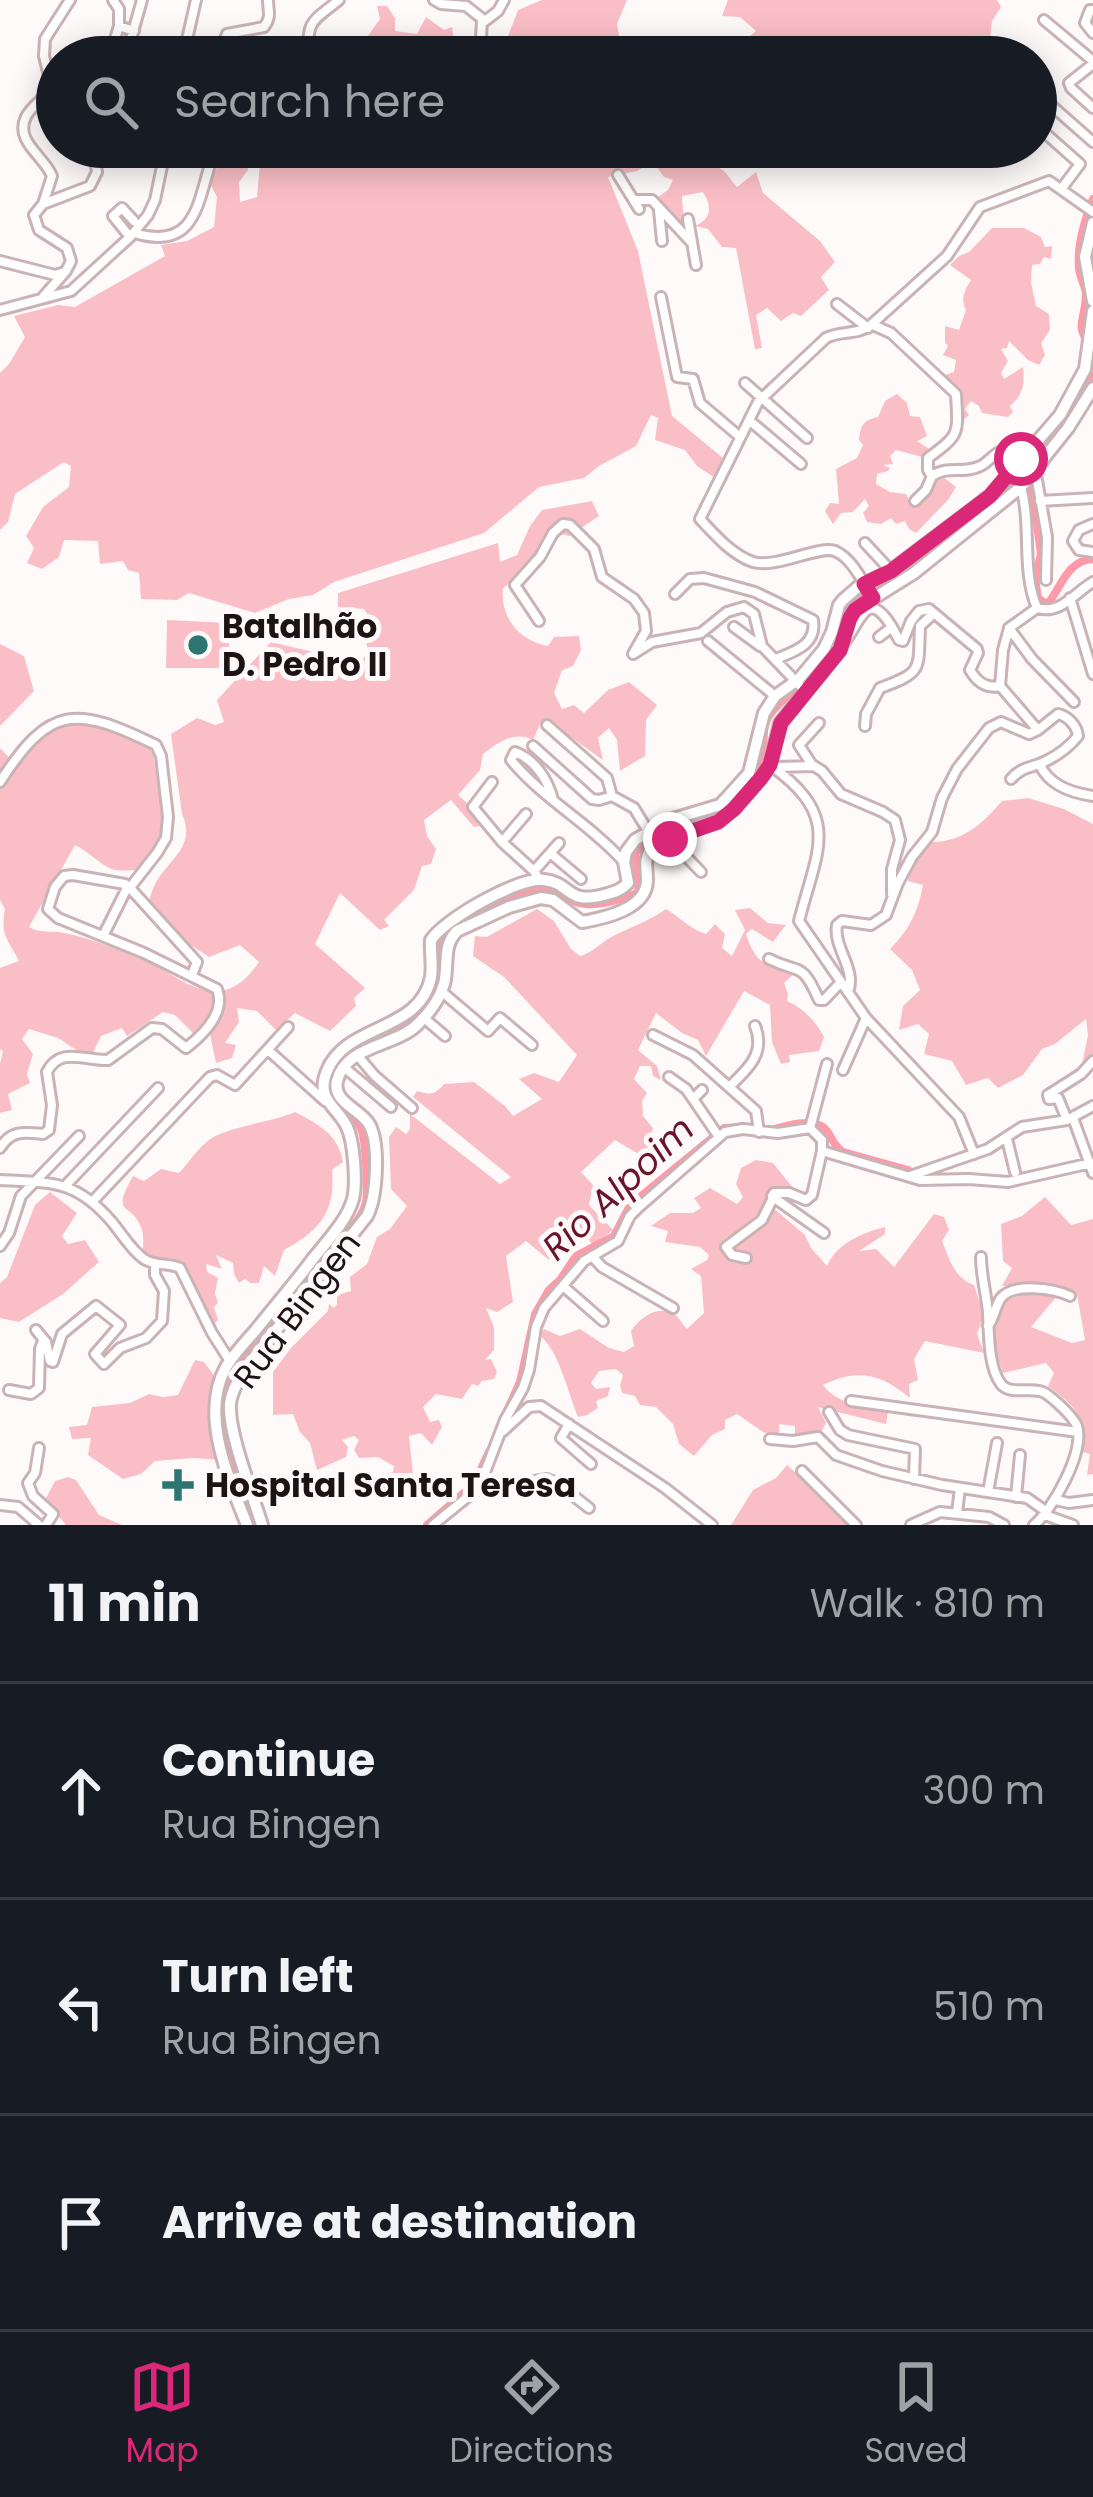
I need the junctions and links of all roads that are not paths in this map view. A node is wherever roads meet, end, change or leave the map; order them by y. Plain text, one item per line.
1 (70, 0) edge
2 (113, 0) edge
3 (142, 0) edge
4 (196, 0) edge
5 (268, 0) edge
6 (339, 0) edge
7 (434, 0) edge
8 (504, 0) edge
9 (1093, 10) edge
10 (482, 20) junction
11 (1044, 20) dead end
12 (119, 26) junction
13 (134, 31) junction
14 (1093, 33) edge
15 (47, 36) edge
16 (116, 36) edge
17 (133, 36) edge
18 (188, 36) edge
19 (226, 36) edge
20 (309, 36) edge
21 (481, 36) edge
22 (1093, 63) edge
23 (36, 105) edge
24 (1092, 107) edge
25 (1057, 110) edge
26 (1093, 142) edge
27 (1057, 144) edge
28 (36, 153) edge
29 (49, 168) edge
30 (96, 168) edge
31 (162, 168) edge
32 (209, 168) edge
33 (618, 175) dead end
34 (1062, 188) junction
35 (43, 204) junction
36 (658, 209) junction
37 (1090, 212) edge
38 (688, 219) dead end
39 (134, 220) dead end
40 (132, 235) junction
41 (662, 241) dead end
42 (691, 242) junction
43 (0, 261) edge
44 (696, 265) dead end
45 (66, 272) junction
46 (661, 297) dead end
47 (42, 298) junction
48 (1093, 301) edge
49 (836, 304) dead end
50 (0, 310) edge
51 (1092, 319) edge
52 (870, 326) junction
53 (1090, 339) edge
54 (745, 382) dead end
55 (1093, 388) edge
56 (762, 397) junction
57 (748, 421) junction
58 (740, 437) junction
59 (807, 438) dead end
60 (801, 464) dead end
61 (932, 476) junction
62 (1024, 478) junction
63 (1093, 498) edge
64 (915, 501) dead end
65 (1040, 501) junction
66 (967, 513) junction
67 (977, 524) junction
68 (1093, 524) edge
69 (865, 543) dead end
70 (1093, 552) edge
71 (891, 571) junction
72 (1046, 580) dead end
73 (1093, 581) edge
74 (864, 584) junction
75 (674, 594) dead end
76 (873, 598) junction
77 (1070, 598) junction
78 (1037, 608) junction
79 (933, 614) junction
80 (539, 621) dead end
81 (734, 627) dead end
82 (892, 627) junction
83 (1009, 628) junction
84 (879, 637) dead end
85 (708, 640) dead end
86 (844, 644) junction
87 (762, 646) junction
88 (776, 659) junction
89 (1093, 673) edge
90 (796, 682) junction
91 (1000, 686) junction
92 (806, 692) junction
93 (775, 697) junction
94 (1074, 702) dead end
95 (819, 723) dead end
96 (547, 725) dead end
97 (865, 726) dead end
98 (1038, 730) junction
99 (533, 746) dead end
100 (770, 765) junction
101 (1040, 765) junction
102 (813, 766) junction
103 (1011, 779) dead end
104 (0, 782) edge
105 (492, 782) dead end
106 (612, 796) junction
107 (1093, 796) edge
108 (553, 800) junction
109 (526, 814) dead end
110 (648, 831) junction
111 (670, 839) junction
112 (502, 842) junction
113 (559, 842) dead end
114 (550, 853) junction
115 (624, 862) junction
116 (701, 872) dead end
117 (536, 875) junction
118 (580, 879) dead end
119 (129, 885) junction
120 (562, 888) junction
121 (892, 896) junction
122 (553, 900) junction
123 (103, 936) junction
124 (769, 959) dead end
125 (192, 975) junction
126 (841, 982) junction
127 (441, 992) junction
128 (848, 993) junction
129 (424, 1018) junction
130 (866, 1018) junction
131 (755, 1026) dead end
132 (288, 1028) dead end
133 (653, 1035) dead end
134 (446, 1036) dead end
135 (532, 1045) dead end
136 (268, 1050) junction
137 (357, 1055) junction
138 (1093, 1061) edge
139 (827, 1064) dead end
140 (345, 1068) junction
141 (843, 1070) dead end
142 (669, 1077) dead end
143 (729, 1087) junction
144 (158, 1088) dead end
145 (702, 1090) dead end
146 (693, 1100) junction
147 (326, 1102) junction
148 (1093, 1106) edge
149 (391, 1107) dead end
150 (342, 1108) junction
151 (412, 1108) dead end
152 (1070, 1119) junction
153 (811, 1128) junction
154 (759, 1129) junction
155 (716, 1134) junction
156 (79, 1136) dead end
157 (1007, 1139) junction
158 (0, 1148) edge
159 (822, 1151) junction
160 (974, 1154) junction
161 (1092, 1168) edge
162 (1015, 1172) dead end
163 (908, 1176) junction
164 (0, 1180) edge
165 (34, 1182) junction
166 (66, 1185) junction
167 (773, 1198) junction
168 (92, 1202) junction
169 (824, 1233) dead end
170 (0, 1246) edge
171 (592, 1256) junction
172 (981, 1257) dead end
173 (746, 1258) dead end
174 (155, 1265) junction
175 (563, 1286) junction
176 (1070, 1296) dead end
177 (673, 1308) dead end
178 (604, 1321) dead end
179 (987, 1327) junction
180 (36, 1330) dead end
181 (44, 1341) junction
182 (230, 1361) junction
183 (9, 1390) dead end
184 (851, 1402) dead end
185 (829, 1412) dead end
186 (569, 1424) junction
187 (1078, 1432) junction
188 (499, 1435) junction
189 (770, 1439) dead end
190 (997, 1443) dead end
191 (39, 1448) dead end
192 (1021, 1455) dead end
193 (591, 1464) dead end
194 (802, 1471) dead end
195 (914, 1479) junction
196 (960, 1488) junction
197 (476, 1490) junction
198 (988, 1492) junction
199 (1016, 1497) junction
200 (1056, 1500) junction
201 (1093, 1500) edge
202 (0, 1505) edge
203 (590, 1508) dead end
204 (956, 1513) junction
205 (1046, 1514) junction
206 (43, 1525) edge
207 (247, 1525) edge
208 (262, 1525) edge
209 (433, 1525) edge
210 (712, 1525) edge
211 (856, 1525) edge
212 (911, 1525) edge
213 (1004, 1525) edge
214 (1034, 1525) edge
215 (1073, 1525) edge

1 - 15 street
2 - 12 street
3 - 13 street
4 - 18 street
5 - 19 street
6 - 20 street
7 - 10 street
8 - 10 street
9 - 14 street
10 - 21 street
11 - 22 street
12 - 13 street
12 - 16 street
13 - 17 street
22 - 24 street
23 - 28 street
25 - 26 street
27 - 34 street
29 - 35 street
30 - 35 street
31 - 40 street
32 - 40 street
33 - 36 street
34 - 37 street
34 - 52 street
35 - 45 street
36 - 41 street
36 - 42 street
37 - 48 main road
38 - 42 street
39 - 40 street
40 - 47 street
42 - 44 street
43 - 45 street
45 - 47 street
46 - 58 street
47 - 50 street
49 - 52 street
51 - 53 main road
52 - 56 street
52 - 61 street
53 - 62 main road
54 - 56 street
55 - 62 main road
56 - 57 street
56 - 59 street
57 - 58 street
57 - 60 street
58 - 74 street
61 - 62 street
61 - 64 street
62 - 65 street
62 - 66 main road
62 - 67 main road
62 - 78 street
63 - 65 street
65 - 72 street
66 - 67 main road
66 - 71 main road
67 - 76 main road
68 - 70 street
69 - 71 street
71 - 74 main road
73 - 77 street
74 - 76 street
74 - 90 main road
75 - 88 street
76 - 86 main road
77 - 78 street
77 - 89 street
78 - 83 street
79 - 82 street
79 - 91 street
79 - 97 street
80 - 87 street
81 - 87 street
82 - 84 street
82 - 86 street
83 - 91 street
83 - 94 street
85 - 93 street
86 - 92 main road
87 - 88 street
88 - 90 street
90 - 92 street
90 - 93 main road
91 - 98 street
92 - 100 main road
93 - 110 main road
95 - 102 street
96 - 106 street
98 - 101 street
98 - 121 street
99 - 106 street
100 - 102 street
100 - 111 main road
100 - 126 street
101 - 103 street
101 - 107 street
102 - 121 street
104 - 119 street
105 - 112 street
106 - 110 street
108 - 108 street
108 - 115 street
109 - 112 street
110 - 115 main road
111 - 116 street
111 - 122 main road
112 - 117 street
113 - 114 street
114 - 117 street
114 - 118 street
115 - 120 main road
117 - 120 main road
117 - 147 main road
119 - 123 street
119 - 123 street
119 - 125 street
120 - 122 main road
121 - 128 street
122 - 127 main road
123 - 125 street
124 - 126 street
125 - 158 street
126 - 128 street
127 - 129 main road
127 - 135 street
128 - 130 street
129 - 134 street
129 - 137 main road
130 - 141 street
130 - 160 street
131 - 143 street
132 - 136 street
133 - 143 street
136 - 147 street
136 - 168 street
137 - 140 main road
137 - 151 street
138 - 152 street
139 - 153 street
140 - 149 street
140 - 150 main road, Rua Bingen
142 - 146 street
143 - 154 street
144 - 166 street
145 - 146 street
146 - 155 street
147 - 150 main road, Rua Bingen
148 - 152 street
150 - 182 main road, Rua Bingen
150 - 208 main road, Rua Bingen
152 - 157 street
152 - 161 street
153 - 154 street
153 - 159 street
154 - 155 street
155 - 171 street
156 - 165 street
157 - 160 street
157 - 162 street
159 - 163 street
159 - 167 street
160 - 163 street
161 - 163 street
164 - 165 street
165 - 166 street
165 - 170 street
166 - 168 street
167 - 169 street
167 - 173 street
168 - 174 street
171 - 175 street
171 - 177 street
172 - 179 street
174 - 181 street
174 - 182 street
175 - 178 street
175 - 188 street
176 - 179 street
179 - 187 street
180 - 181 street
181 - 183 street
182 - 207 main road, Rua Bingen
184 - 187 street
185 - 195 street
186 - 188 street
186 - 193 street
186 - 210 street
187 - 200 street
188 - 197 street
189 - 195 street
190 - 198 street
191 - 206 street
192 - 199 street
194 - 211 street
195 - 196 street
196 - 198 street
196 - 204 street
197 - 203 street
197 - 209 street
198 - 199 street
199 - 205 street
200 - 201 street
200 - 205 street
202 - 206 street
204 - 212 street
204 - 213 street
205 - 214 street
205 - 215 street

